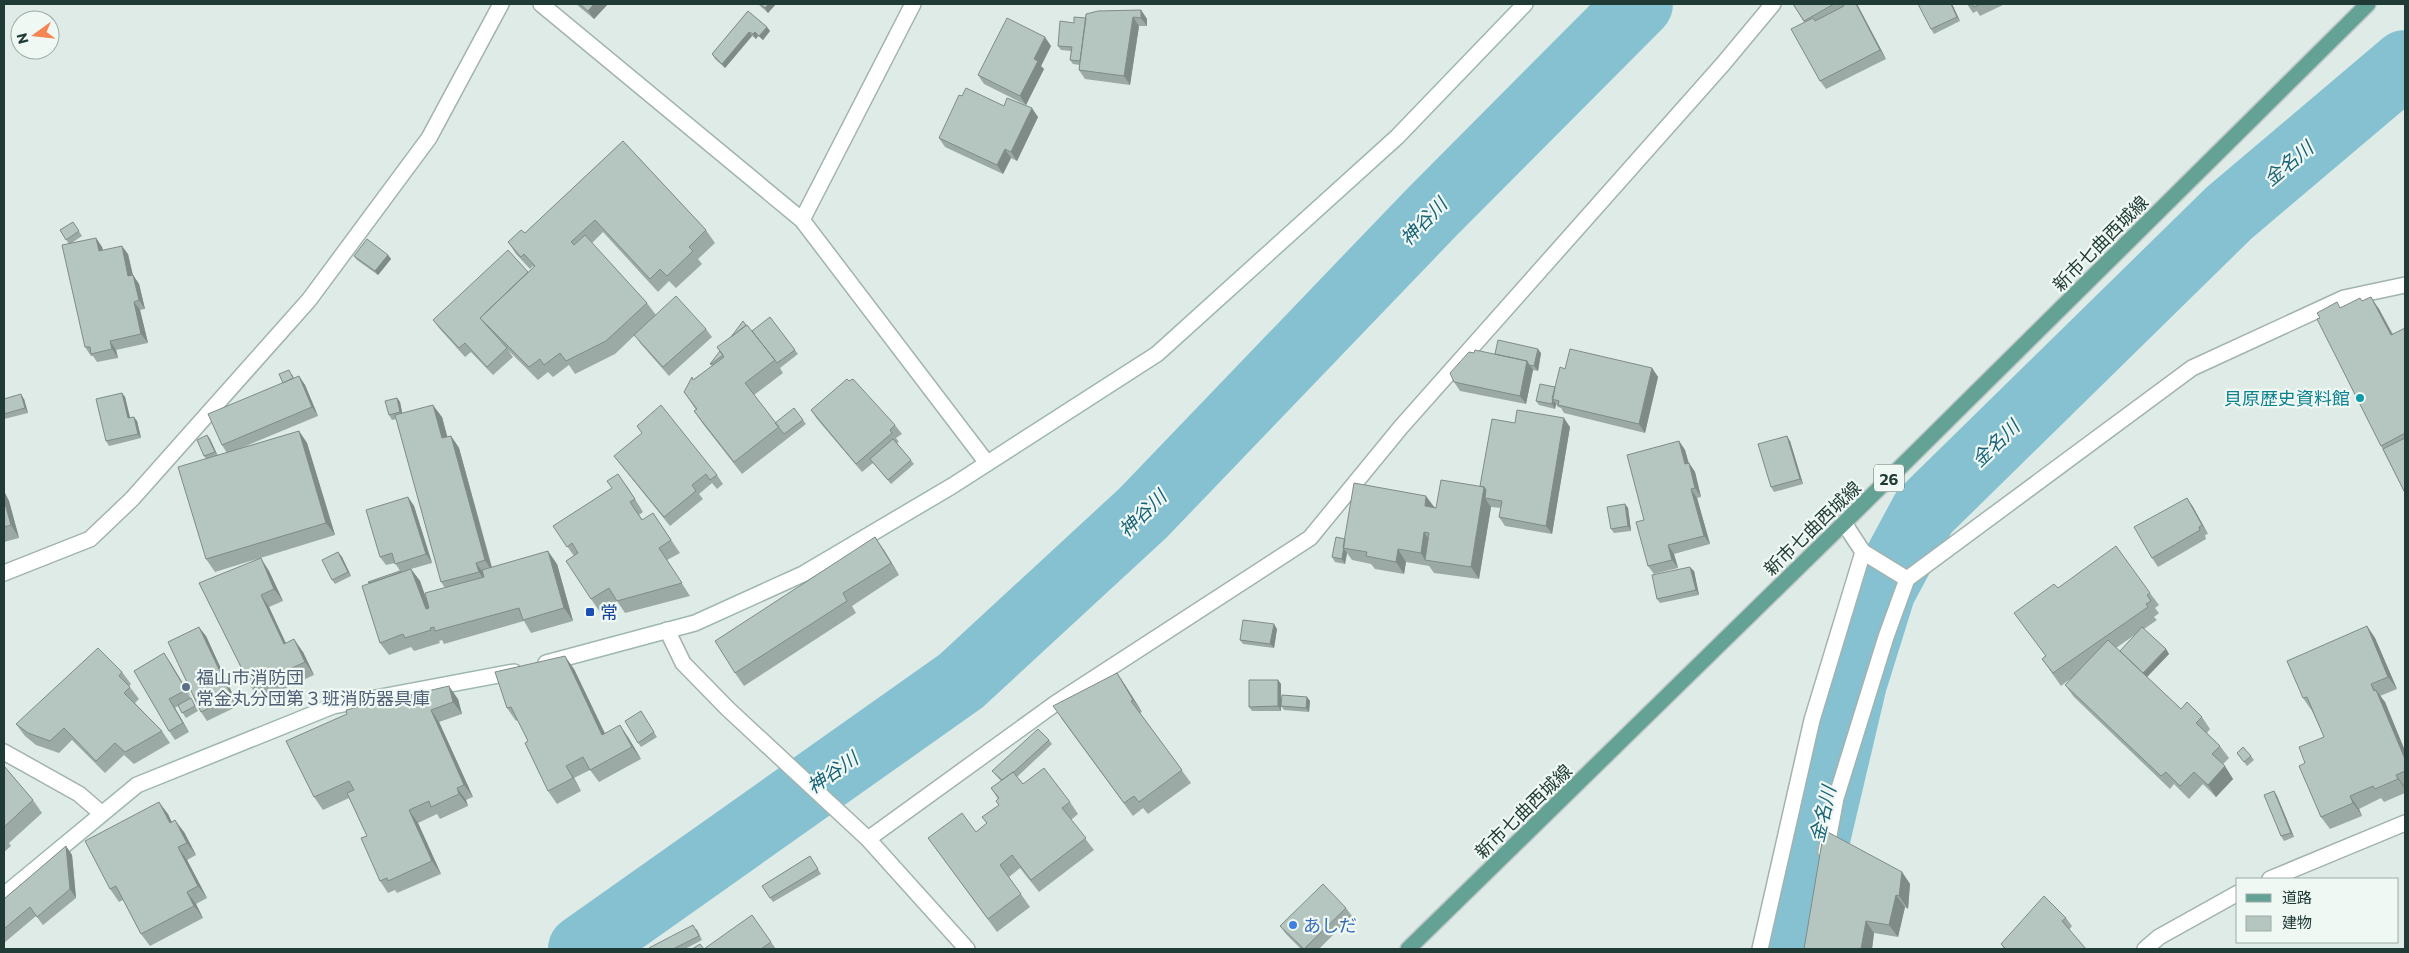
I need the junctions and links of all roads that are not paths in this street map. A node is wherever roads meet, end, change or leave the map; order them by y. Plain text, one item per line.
1 (501, 4) edge
2 (541, 4) edge
3 (913, 4) edge
4 (1524, 4) edge
5 (1773, 4) edge
6 (2368, 4) edge
7 (802, 220) junction
8 (2405, 285) edge
9 (988, 463) junction
10 (1844, 523) junction
11 (1863, 552) junction
12 (4, 573) edge
13 (1904, 577) junction
14 (667, 630) junction
15 (4, 752) edge
16 (101, 813) junction
17 (2405, 823) edge
18 (868, 839) junction
19 (1824, 864) edge
20 (2272, 878) edge
21 (4, 894) edge
22 (2236, 894) edge
23 (967, 949) edge
24 (1408, 949) edge
25 (1760, 949) edge
26 (2145, 949) edge

1 - 12 street
2 - 7 street
3 - 7 street
4 - 9 street
5 - 18 street
6 - 10 main road, 新市七曲西城線 / 26
7 - 9 street
8 - 13 street
9 - 14 street
10 - 11 street
10 - 24 main road, 新市七曲西城線 / 26
11 - 13 street
11 - 25 street
13 - 19 street
14 - 16 street
14 - 18 street
15 - 16 street
16 - 21 street
17 - 20 street
18 - 23 street
22 - 26 street

